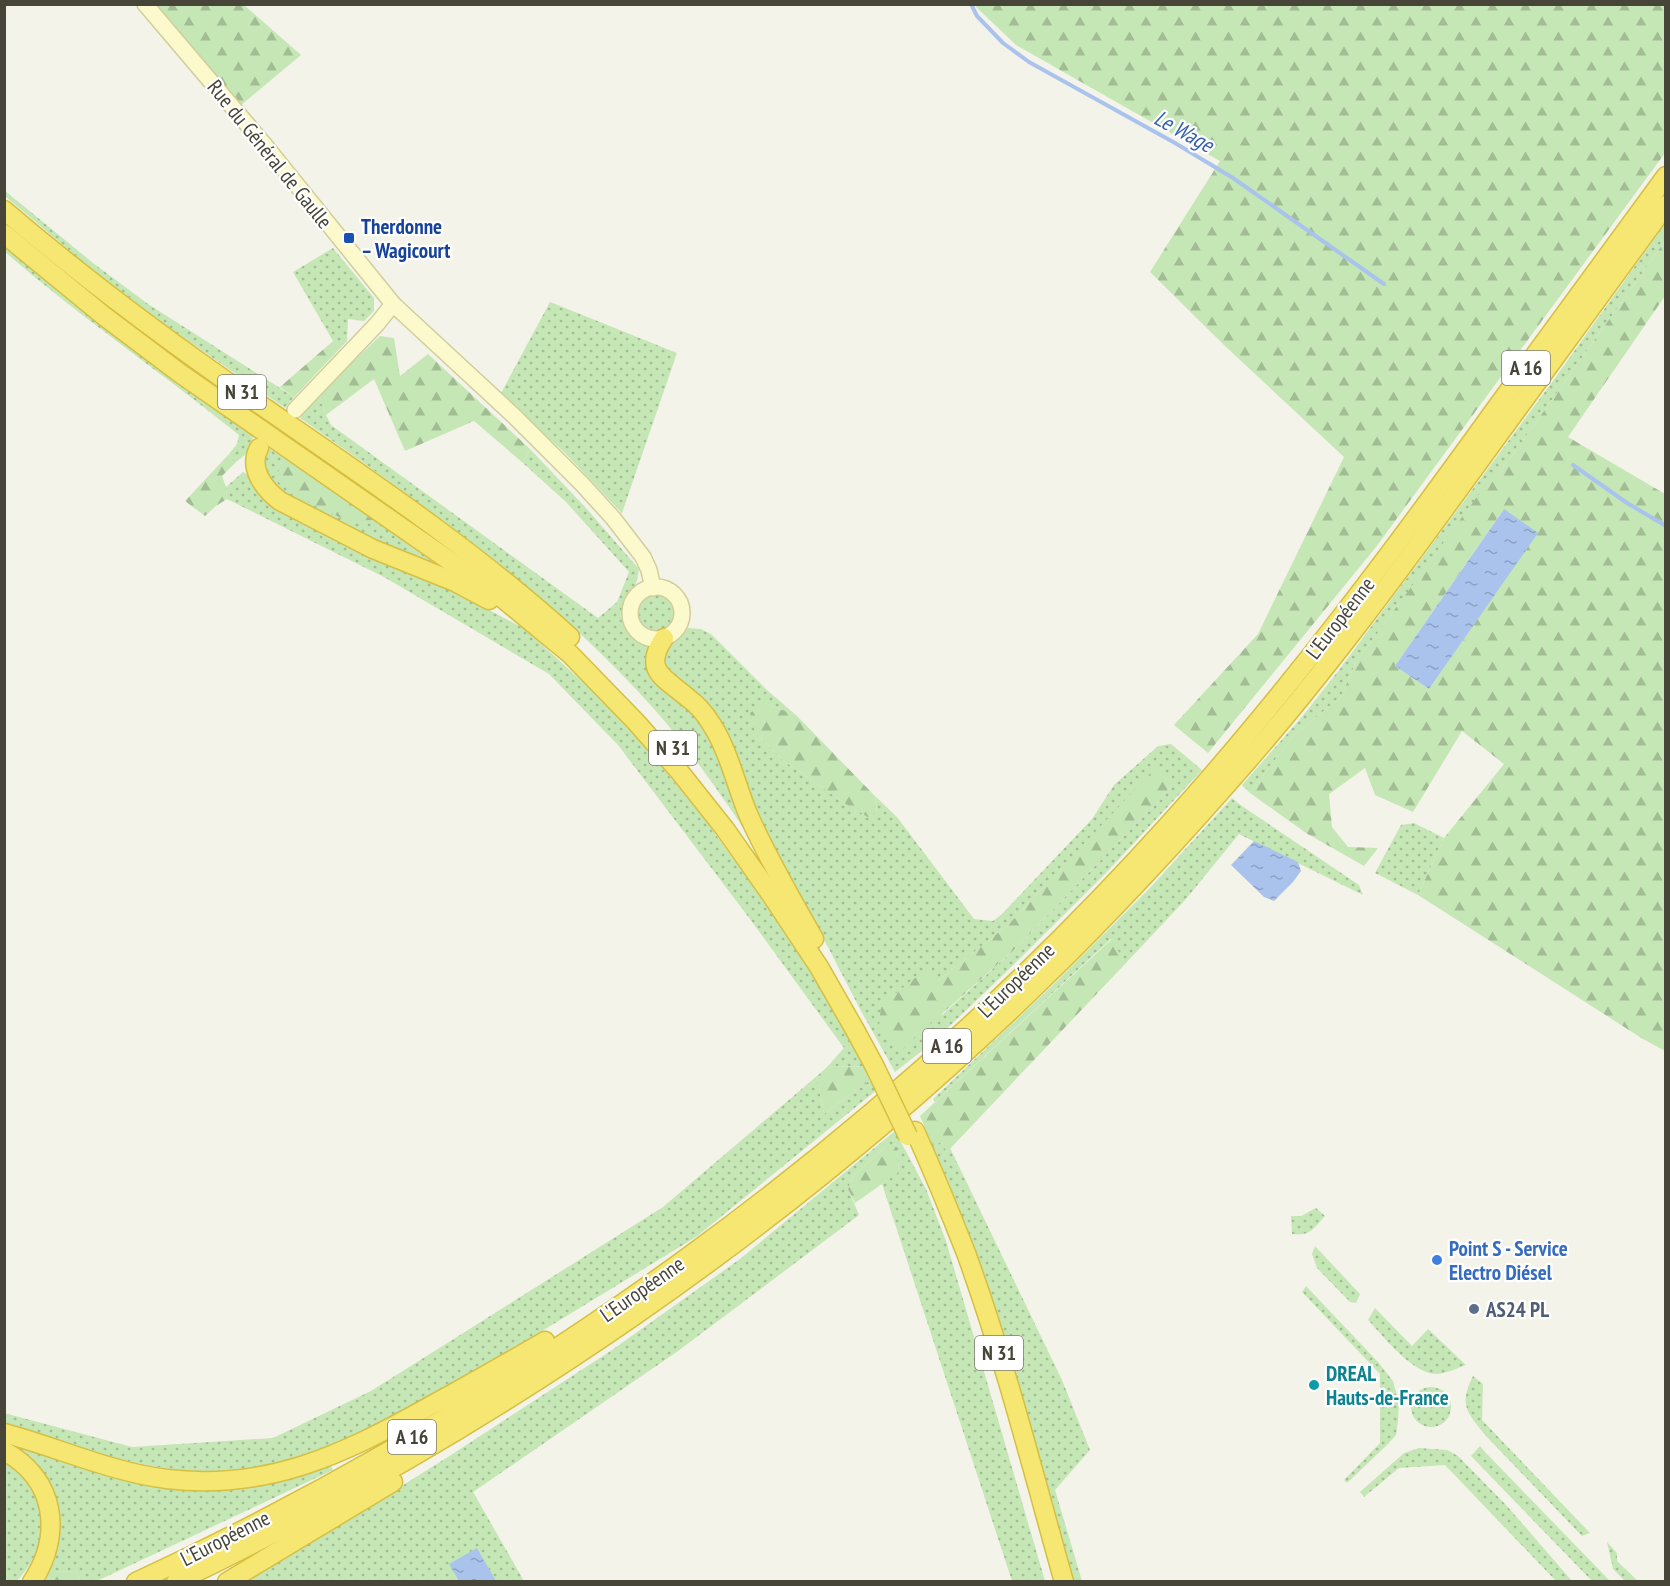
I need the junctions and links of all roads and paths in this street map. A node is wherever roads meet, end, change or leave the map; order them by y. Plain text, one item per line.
1 (145, 4) edge
2 (1665, 176) edge
3 (1665, 205) edge
4 (4, 210) edge
5 (4, 234) edge
6 (393, 304) junction
7 (295, 410) dead end
8 (259, 448) dead end
9 (653, 588) junction
10 (664, 638) junction
11 (616, 701) junction
12 (825, 960) junction
13 (877, 1062) junction
14 (911, 1133) junction
15 (673, 1267) junction
16 (543, 1377) junction
17 (4, 1433) edge
18 (4, 1451) edge
19 (32, 1581) edge
20 (136, 1581) edge
21 (176, 1581) edge
22 (227, 1581) edge
23 (1055, 1581) edge
24 (1064, 1581) edge

1 - 6 street, Rue du Général de Gaulle
2 - 15 highway, L'Européenne / A 16
3 - 16 highway, L'Européenne / A 16
4 - 12 highway, N 31
5 - 11 highway, N 31
6 - 7 street
6 - 9 street, Rue du Général de Gaulle
8 - 11 highway
9 - 10 street
9 - 10 street
10 - 12 highway
11 - 13 highway, N 31
12 - 13 highway, N 31
13 - 14 highway, N 31
14 - 23 highway, N 31
14 - 24 highway, N 31
15 - 17 highway
15 - 20 highway, L'Européenne / A 16
16 - 21 highway, L'Européenne / A 16
16 - 22 highway
18 - 19 highway

